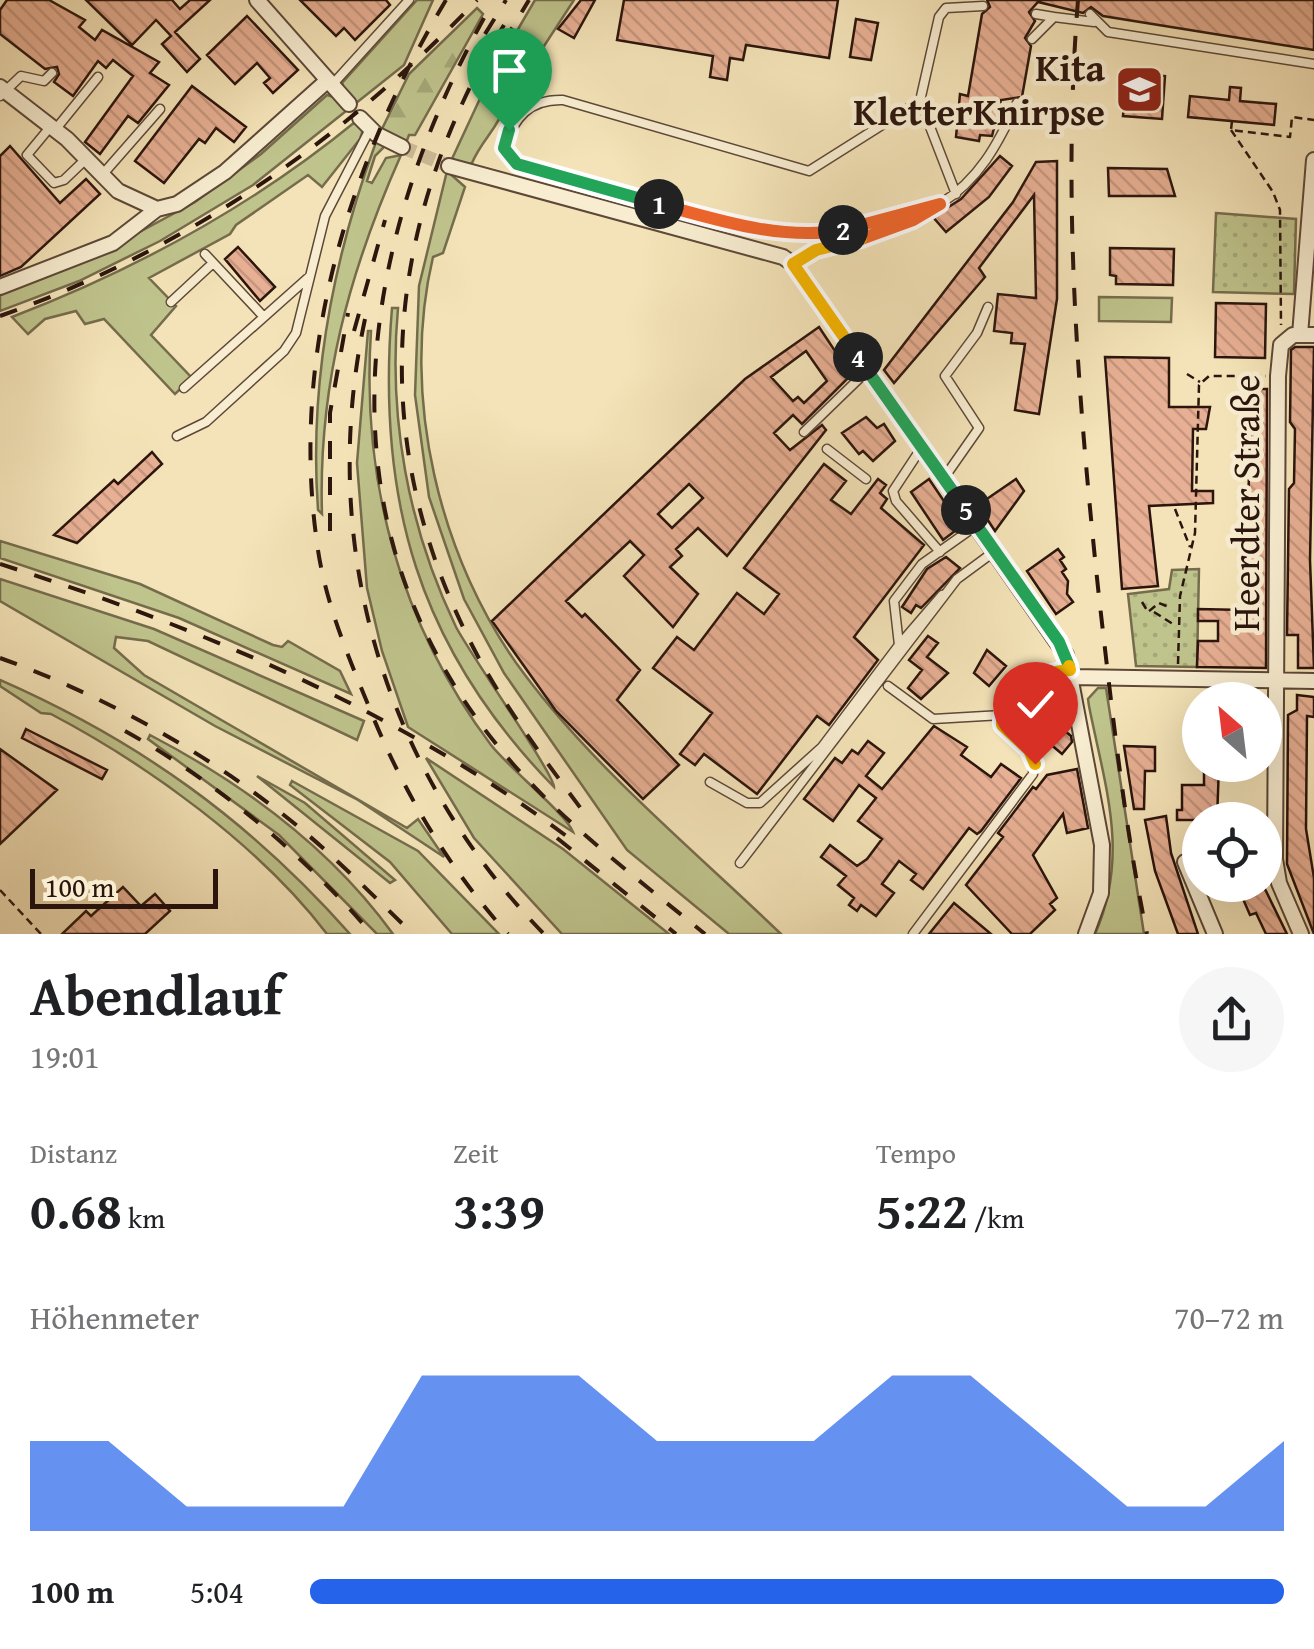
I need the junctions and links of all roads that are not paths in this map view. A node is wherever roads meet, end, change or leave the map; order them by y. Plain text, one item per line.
1 (257, 0) edge
2 (409, 0) edge
3 (983, 6) dead end
4 (1036, 14) dead end
5 (1054, 17) junction
6 (1032, 40) dead end
7 (1314, 64) edge
8 (52, 73) dead end
9 (98, 77) dead end
10 (330, 82) junction
11 (2, 91) edge
12 (920, 101) junction
13 (1017, 103) dead end
14 (348, 104) dead end
15 (160, 109) dead end
16 (365, 124) joint
17 (53, 128) junction
18 (402, 147) tunnel mouth
19 (87, 158) junction
20 (1314, 160) edge
21 (449, 166) tunnel mouth
22 (103, 174) junction
23 (956, 194) junction
24 (940, 204) junction
25 (157, 209) junction
26 (205, 254) dead end
27 (213, 263) junction
28 (793, 264) junction
29 (1309, 274) edge
30 (310, 276) junction
31 (0, 286) edge
32 (171, 302) dead end
33 (988, 307) dead end
34 (262, 316) junction
35 (1300, 337) edge
36 (868, 370) junction
37 (184, 388) dead end
38 (804, 432) dead end
39 (177, 436) dead end
40 (922, 447) junction
41 (827, 449) dead end
42 (944, 478) junction
43 (866, 479) dead end
44 (977, 525) junction
45 (995, 550) junction
46 (940, 552) junction
47 (958, 579) junction
48 (899, 645) junction
49 (1071, 674) junction
50 (1278, 680) junction
51 (1314, 681) edge
52 (888, 686) dead end
53 (1017, 695) joint
54 (1002, 714) junction
55 (710, 782) dead end
56 (782, 784) junction
57 (792, 792) junction
58 (1273, 802) edge
59 (740, 863) dead end
60 (1282, 888) edge
61 (1202, 902) edge
62 (914, 934) edge
63 (1086, 934) edge
64 (1216, 934) edge
65 (1301, 934) edge

1 - 10 street
2 - 10 lane
3 - 12 lane
4 - 5 lane
5 - 6 lane
5 - 7 lane
8 - 11 lane
9 - 17 lane
10 - 14 street
10 - 25 street
11 - 17 street
12 - 23 lane
12 - 24 lane
13 - 23 lane
15 - 22 lane
16 - 18 street
16 - 30 lane
17 - 19 street
17 - 19 lane
19 - 22 street
20 - 29 street, Heerdter Straße
21 - 28 street
22 - 25 street
23 - 24 lane
24 - 28 lane
25 - 31 street
26 - 27 lane
27 - 32 lane
27 - 34 lane
28 - 36 street
29 - 35 street, Heerdter Straße
30 - 34 lane
30 - 39 lane
33 - 42 lane
34 - 37 lane
35 - 50 street, Heerdter Straße
36 - 38 lane
36 - 40 street
40 - 42 street
40 - 46 lane
41 - 43 lane
42 - 44 street
44 - 45 street
44 - 46 lane
45 - 47 lane
45 - 49 street
46 - 48 lane
47 - 48 lane
47 - 57 lane
48 - 56 lane
49 - 50 street
49 - 53 street
49 - 63 street
50 - 51 street
50 - 58 street, Heerdter Straße
52 - 54 lane
53 - 54 lane
54 - 62 lane
55 - 56 lane
56 - 57 lane
57 - 59 lane
60 - 65 street
61 - 64 street

